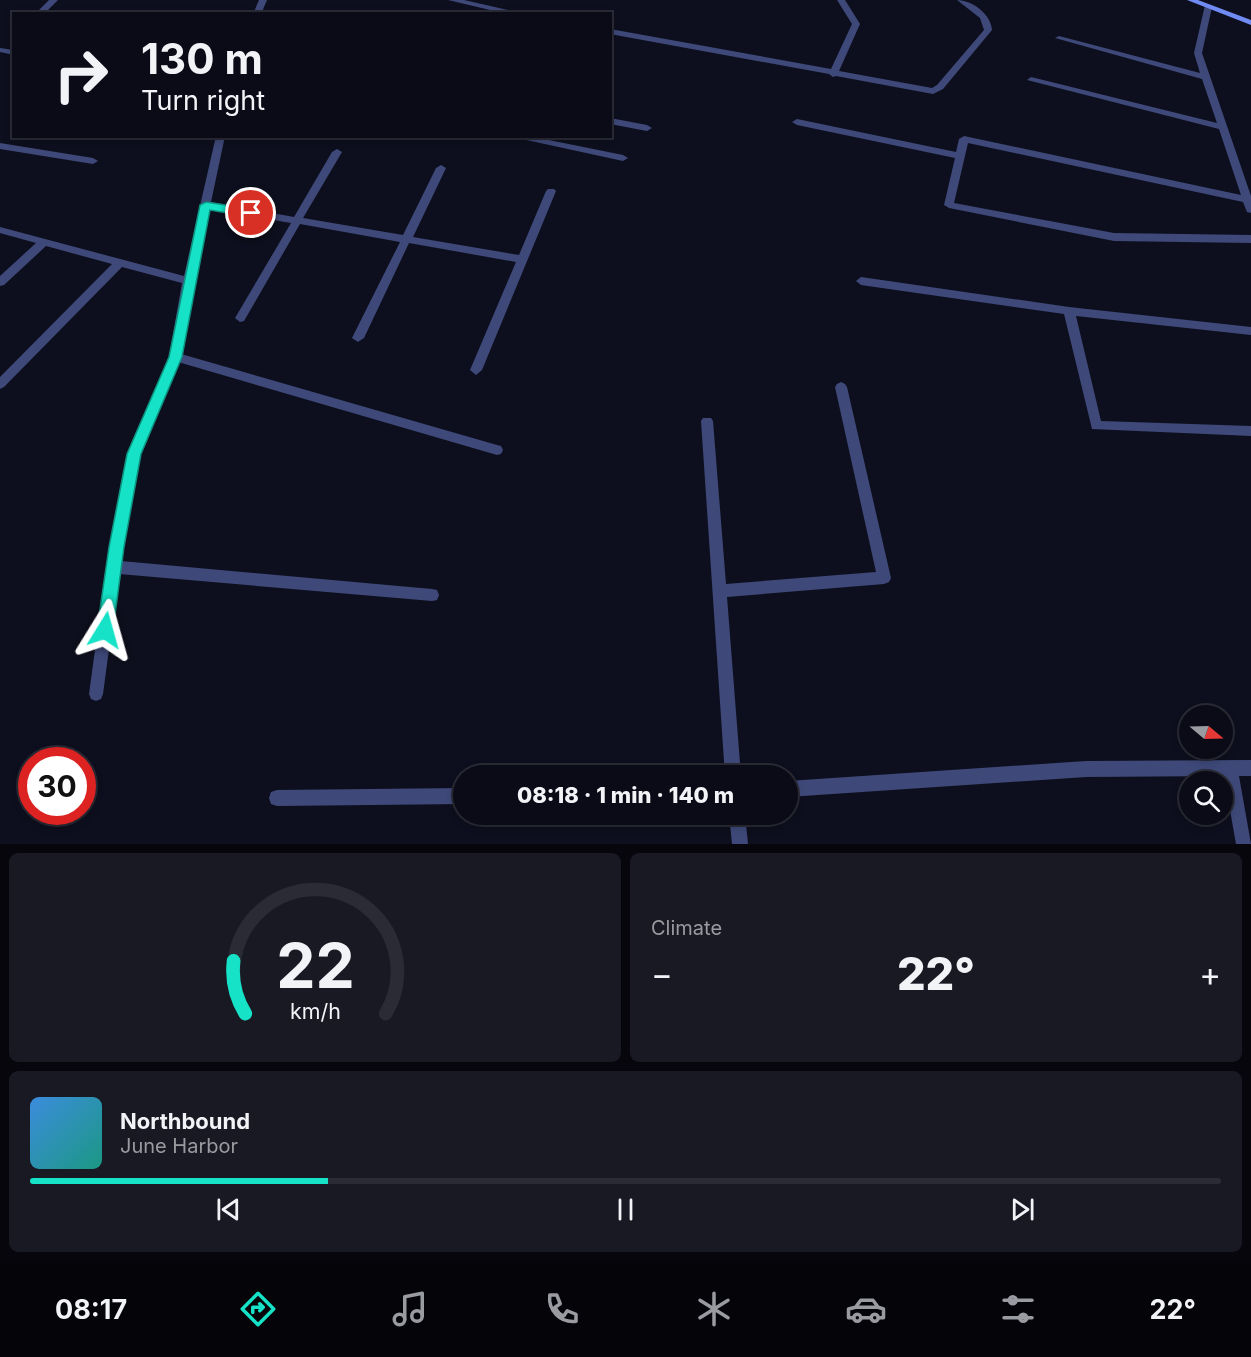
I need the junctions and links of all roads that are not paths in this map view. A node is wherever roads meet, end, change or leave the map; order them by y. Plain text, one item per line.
1 (54, 0) edge
2 (452, 0) edge
3 (841, 0) edge
4 (961, 0) edge
5 (1191, 0) edge
6 (1208, 7) junction
7 (41, 12) edge
8 (511, 12) edge
9 (1251, 23) edge
10 (612, 31) edge
11 (1059, 38) dead end
12 (833, 74) junction
13 (1206, 77) junction
14 (1031, 80) dead end
15 (612, 121) edge
16 (797, 122) dead end
17 (1223, 127) junction
18 (646, 128) dead end
19 (221, 138) edge
20 (522, 138) edge
21 (0, 146) edge
22 (337, 152) dead end
23 (959, 156) junction
24 (623, 158) dead end
25 (93, 161) dead end
26 (441, 168) dead end
27 (551, 191) dead end
28 (206, 205) junction
29 (1249, 205) edge
30 (297, 221) junction
31 (0, 230) edge
32 (1251, 238) edge
33 (406, 240) junction
34 (44, 242) junction
35 (524, 259) junction
36 (120, 262) junction
37 (188, 281) junction
38 (861, 281) dead end
39 (0, 282) edge
40 (1069, 311) junction
41 (240, 318) dead end
42 (1251, 331) edge
43 (358, 338) dead end
44 (175, 357) junction
45 (476, 370) dead end
46 (0, 384) edge
47 (842, 387) dead end
48 (707, 421) dead end
49 (1251, 431) edge
50 (497, 450) dead end
51 (114, 567) junction
52 (720, 591) junction
53 (432, 596) dead end
54 (96, 694) dead end
55 (732, 765) edge
56 (1230, 768) junction
57 (1251, 768) edge
58 (798, 788) edge
59 (453, 796) edge
60 (277, 798) dead end
61 (738, 825) edge
62 (740, 844) edge
63 (1244, 844) edge

1 - 7 street
2 - 8 street
3 - 12 street
4 - 12 street
5 - 6 main road
6 - 9 main road
6 - 13 street
10 - 12 street
11 - 13 street
13 - 17 street
14 - 17 street
15 - 18 street
16 - 23 street
17 - 29 street
19 - 28 street
20 - 24 street
21 - 25 street
22 - 30 street
23 - 29 street
23 - 32 street
26 - 33 street
27 - 35 street
28 - 30 street
28 - 37 street
30 - 33 street
30 - 41 street
31 - 34 street
33 - 35 street
33 - 43 street
34 - 36 street
34 - 39 street
35 - 45 street
36 - 37 street
36 - 46 street
37 - 44 street
38 - 40 street
40 - 42 street
40 - 49 street
44 - 50 street
44 - 51 street
47 - 52 street
48 - 52 street
51 - 53 street
51 - 54 street
52 - 55 street
56 - 57 street
56 - 58 street
56 - 63 street
59 - 60 street
61 - 62 street

